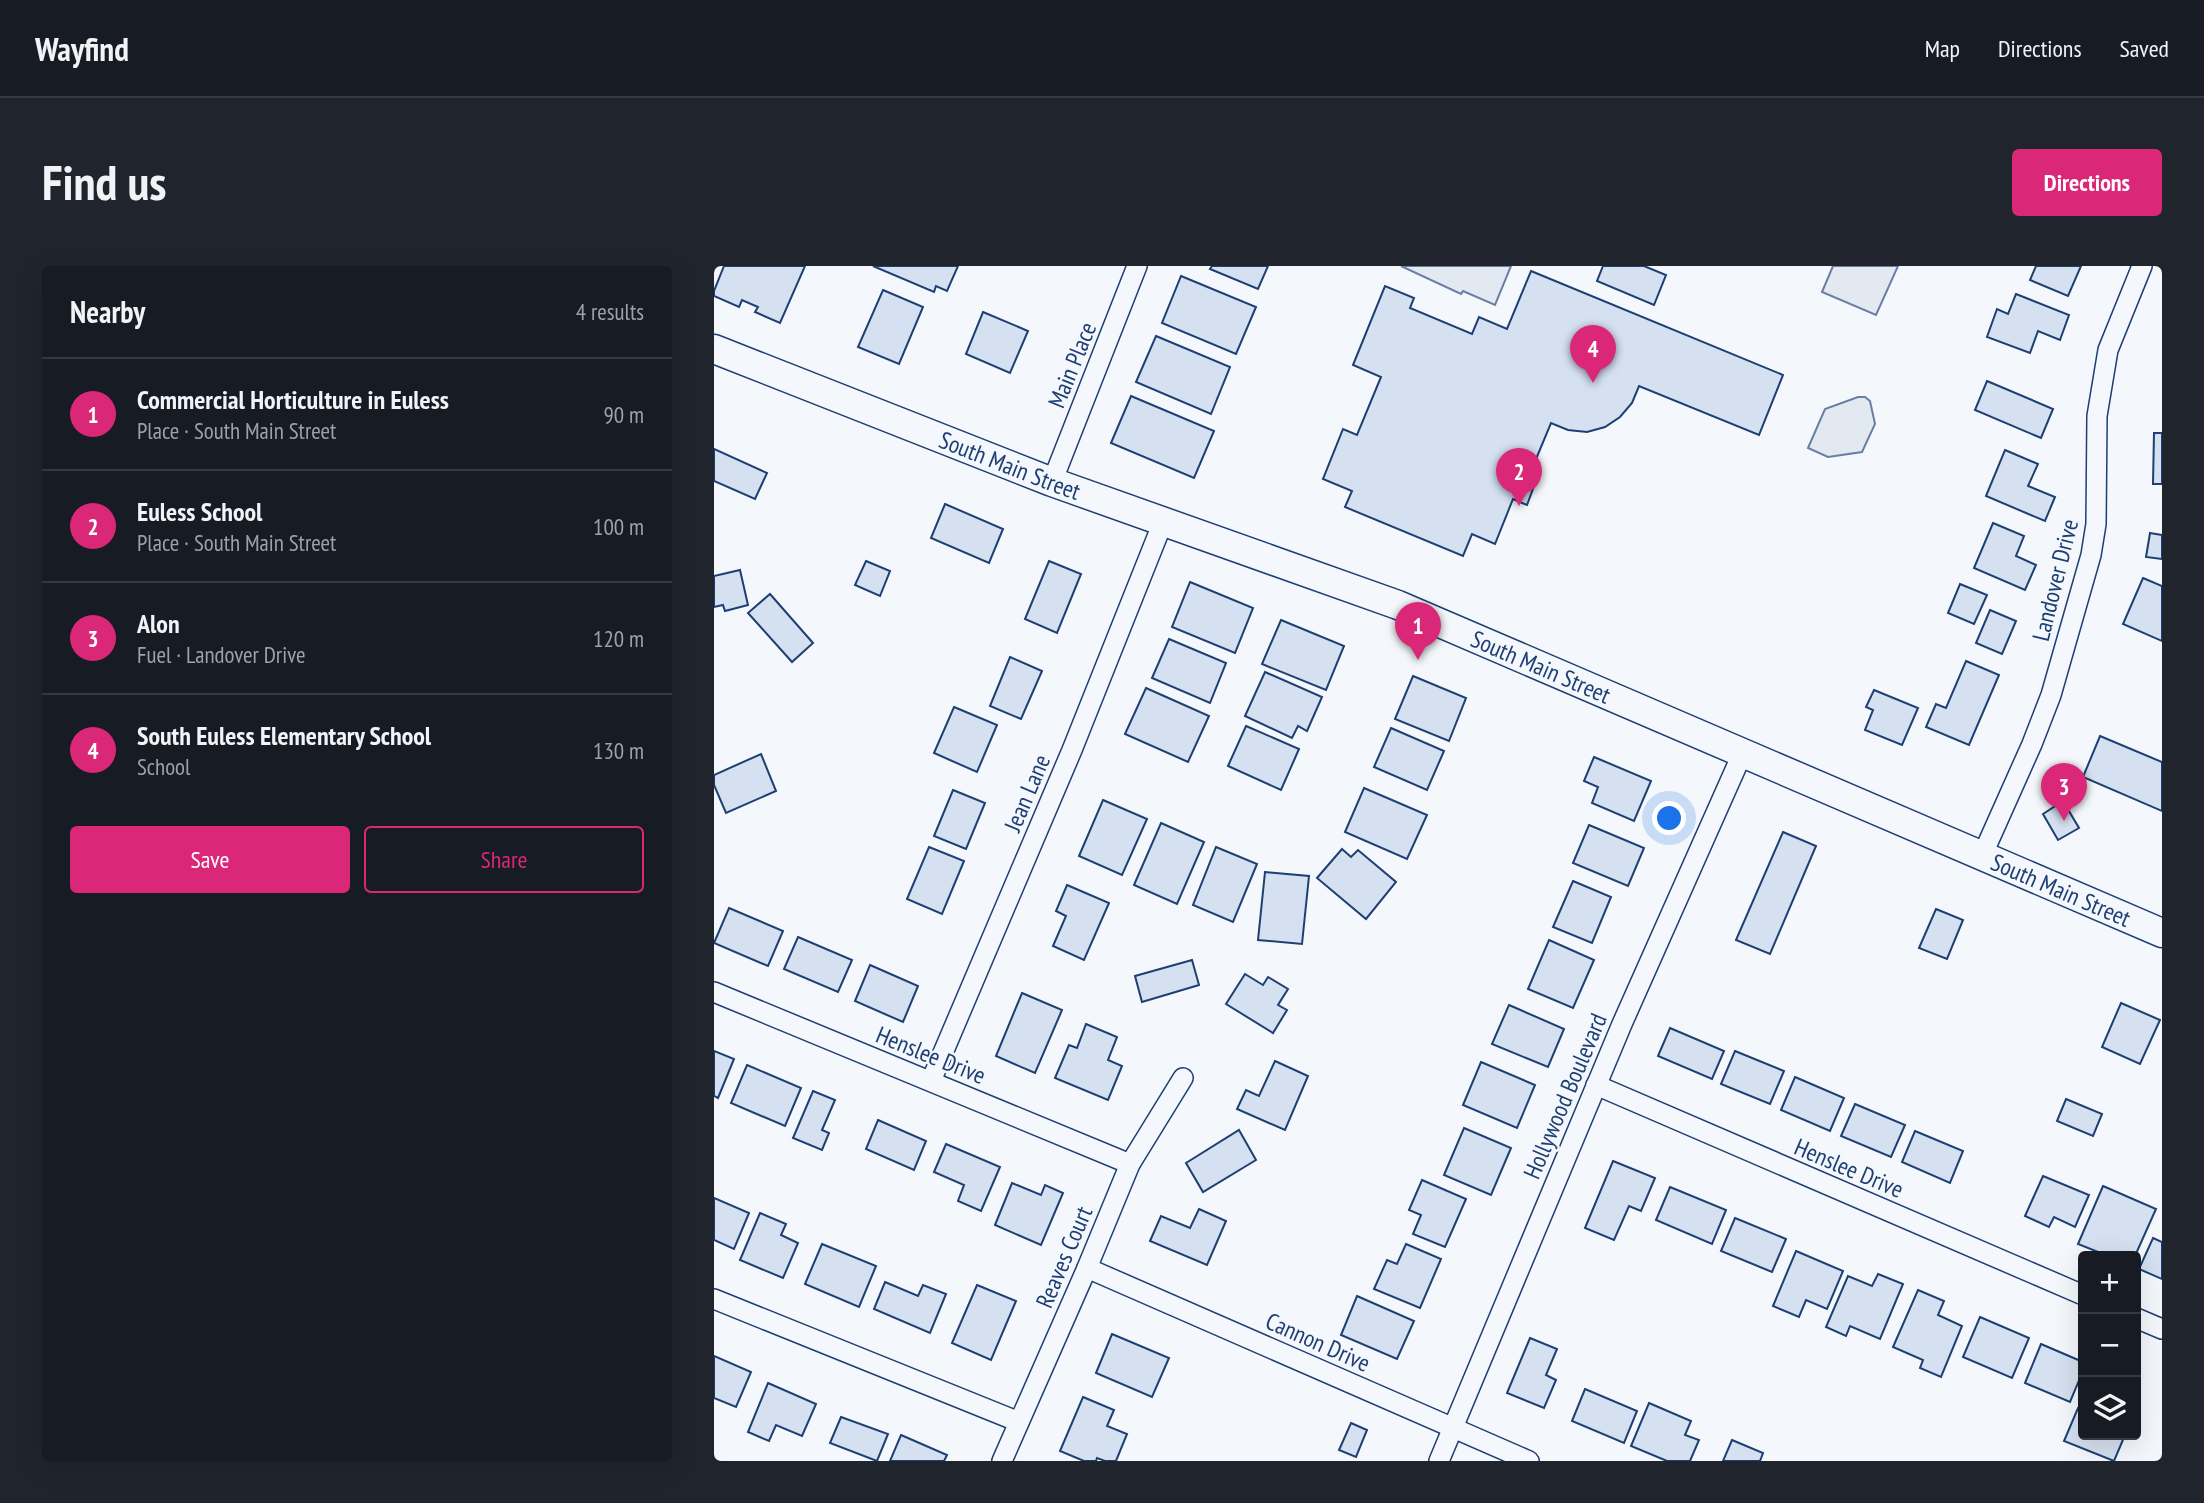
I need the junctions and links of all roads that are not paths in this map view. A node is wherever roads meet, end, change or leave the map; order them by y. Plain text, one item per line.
1 (1137, 266) edge
2 (2142, 266) edge
3 (714, 349) edge
4 (1052, 482) junction
5 (1163, 522) junction
6 (1743, 752) junction
7 (1982, 856) junction
8 (2162, 933) edge
9 (714, 992) edge
10 (1183, 1078) dead end
11 (931, 1081) junction
12 (1596, 1086) junction
13 (1130, 1164) junction
14 (1087, 1268) junction
15 (2078, 1293) edge
16 (714, 1298) edge
17 (2141, 1320) edge
18 (2162, 1329) edge
19 (1019, 1422) junction
20 (1454, 1429) junction
21 (1002, 1461) edge
22 (1439, 1461) edge
23 (1529, 1461) edge

1 - 4 street, Main Place
2 - 7 street, Landover Drive
3 - 4 street, South Main Street
4 - 5 street, South Main Street
5 - 6 street, South Main Street
5 - 11 street, Jean Lane
6 - 7 street, South Main Street
6 - 12 street, Hollywood Boulevard
7 - 8 street, South Main Street
9 - 11 street, Henslee Drive
10 - 13 street, Reaves Court
11 - 13 street, Henslee Drive
12 - 15 street, Henslee Drive
12 - 20 street, Hollywood Boulevard
13 - 14 street, Reaves Court
14 - 19 street, Reaves Court
14 - 20 street, Cannon Drive
16 - 19 street
17 - 18 street
19 - 21 street, Reaves Court
20 - 22 street, Hollywood Boulevard
20 - 23 street, Cannon Drive

